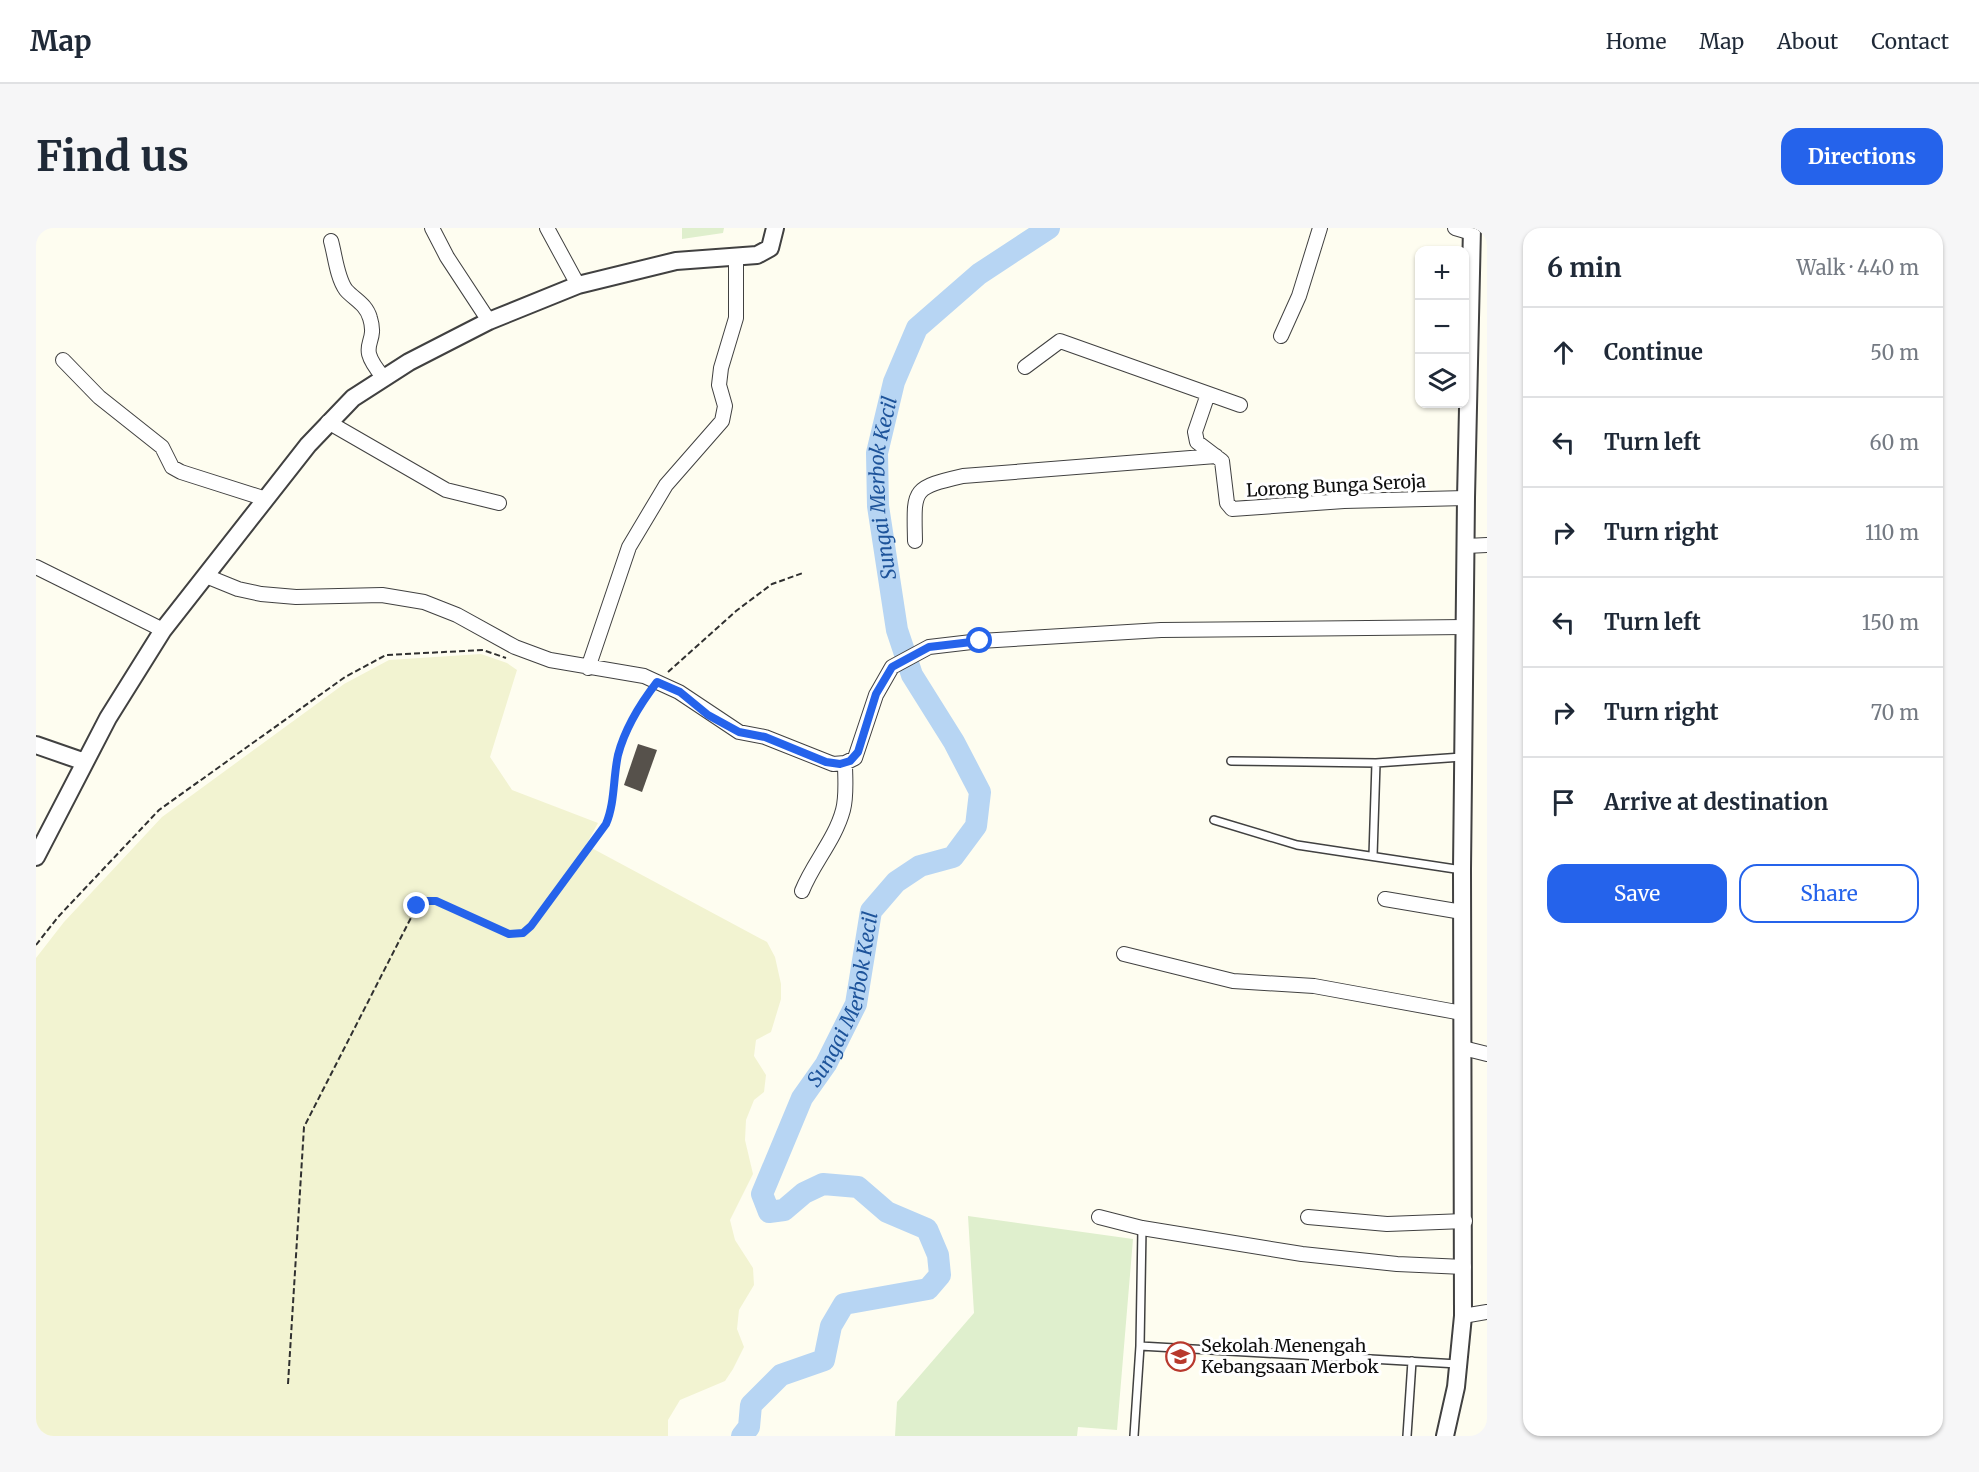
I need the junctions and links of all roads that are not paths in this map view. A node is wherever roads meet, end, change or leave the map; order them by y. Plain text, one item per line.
1 (432, 228) edge
2 (547, 228) edge
3 (775, 228) edge
4 (1320, 228) edge
5 (1455, 228) edge
6 (1472, 231) edge
7 (331, 241) dead end
8 (736, 256) junction
9 (578, 285) junction
10 (489, 321) junction
11 (1281, 336) dead end
12 (63, 360) dead end
13 (1025, 367) dead end
14 (383, 378) junction
15 (1208, 394) junction
16 (1240, 405) dead end
17 (328, 422) junction
18 (1216, 456) junction
19 (1466, 498) junction
20 (266, 499) junction
21 (499, 503) dead end
22 (915, 541) dead end
23 (1487, 545) edge
24 (1466, 546) junction
25 (36, 567) edge
26 (206, 576) junction
27 (1465, 627) junction
28 (163, 630) junction
29 (588, 668) junction
30 (36, 745) edge
31 (1464, 757) junction
32 (1231, 761) dead end
33 (85, 762) junction
34 (845, 763) junction
35 (1376, 763) junction
36 (1215, 820) dead end
37 (1373, 856) junction
38 (36, 857) edge
39 (1462, 870) junction
40 (802, 891) dead end
41 (1385, 899) dead end
42 (1462, 912) junction
43 (1124, 954) dead end
44 (1462, 1013) junction
45 (1463, 1048) junction
46 (1487, 1054) edge
47 (1099, 1217) dead end
48 (1308, 1217) dead end
49 (1465, 1221) junction
50 (1142, 1228) junction
51 (1464, 1267) junction
52 (1487, 1312) edge
53 (1463, 1316) junction
54 (1140, 1346) junction
55 (1412, 1361) junction
56 (1459, 1364) junction
57 (1134, 1436) edge
58 (1407, 1436) edge
59 (1445, 1436) edge

1 - 10 street
2 - 9 street
3 - 8 street
4 - 11 street
5 - 6 street
6 - 19 street
7 - 14 street
8 - 9 street
8 - 29 street
9 - 10 street
10 - 14 street
12 - 20 street
13 - 15 street
14 - 17 street
15 - 16 street
15 - 18 street, Lorong Bunga Seroja
17 - 20 street
17 - 21 street
18 - 19 street, Lorong Bunga Seroja
18 - 22 street
19 - 24 street
20 - 26 street
23 - 24 street
24 - 27 street
25 - 28 street
26 - 28 street
26 - 29 street
27 - 31 street
27 - 34 street
28 - 33 street
29 - 34 street
30 - 33 street
31 - 35 lane
31 - 39 street
32 - 35 lane
33 - 38 street
34 - 40 street
35 - 37 lane
36 - 37 lane
37 - 39 lane
39 - 42 street
41 - 42 street
42 - 44 street
43 - 44 street
44 - 45 street
45 - 46 street
45 - 49 street
47 - 50 street
48 - 49 street
49 - 51 street
50 - 51 street
50 - 54 lane
51 - 53 street
52 - 53 street
53 - 56 street
54 - 55 lane
54 - 57 lane
55 - 56 lane
55 - 58 lane
56 - 59 street

